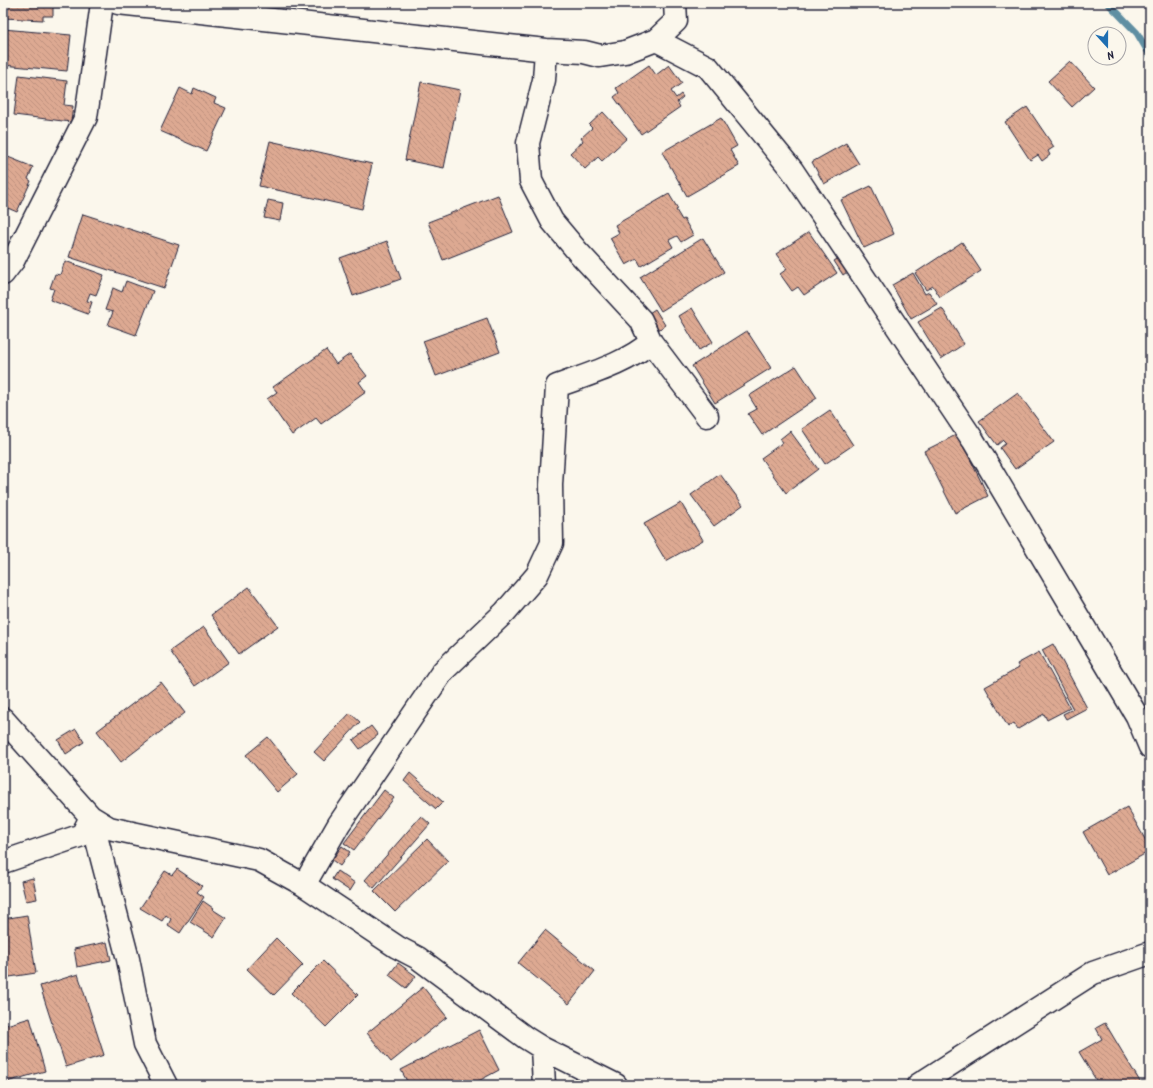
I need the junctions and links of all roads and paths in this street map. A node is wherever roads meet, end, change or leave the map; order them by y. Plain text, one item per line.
1 (102, 3) edge
2 (118, 3) edge
3 (674, 3) edge
4 (656, 40) junction
5 (546, 50) junction
6 (3, 274) edge
7 (651, 342) junction
8 (708, 416) dead end
9 (3, 719) edge
10 (1150, 747) edge
11 (91, 817) junction
12 (3, 862) edge
13 (304, 885) junction
14 (1150, 953) edge
15 (542, 1048) junction
16 (166, 1085) edge
17 (544, 1085) edge
18 (616, 1085) edge
19 (918, 1085) edge

1 - 6 street
2 - 5 street
3 - 4 street
4 - 5 street
4 - 10 street
5 - 7 street
7 - 8 street
7 - 13 street
9 - 11 street
11 - 12 street
11 - 13 street
11 - 16 street
13 - 15 street
14 - 19 street
15 - 17 street
15 - 18 street

